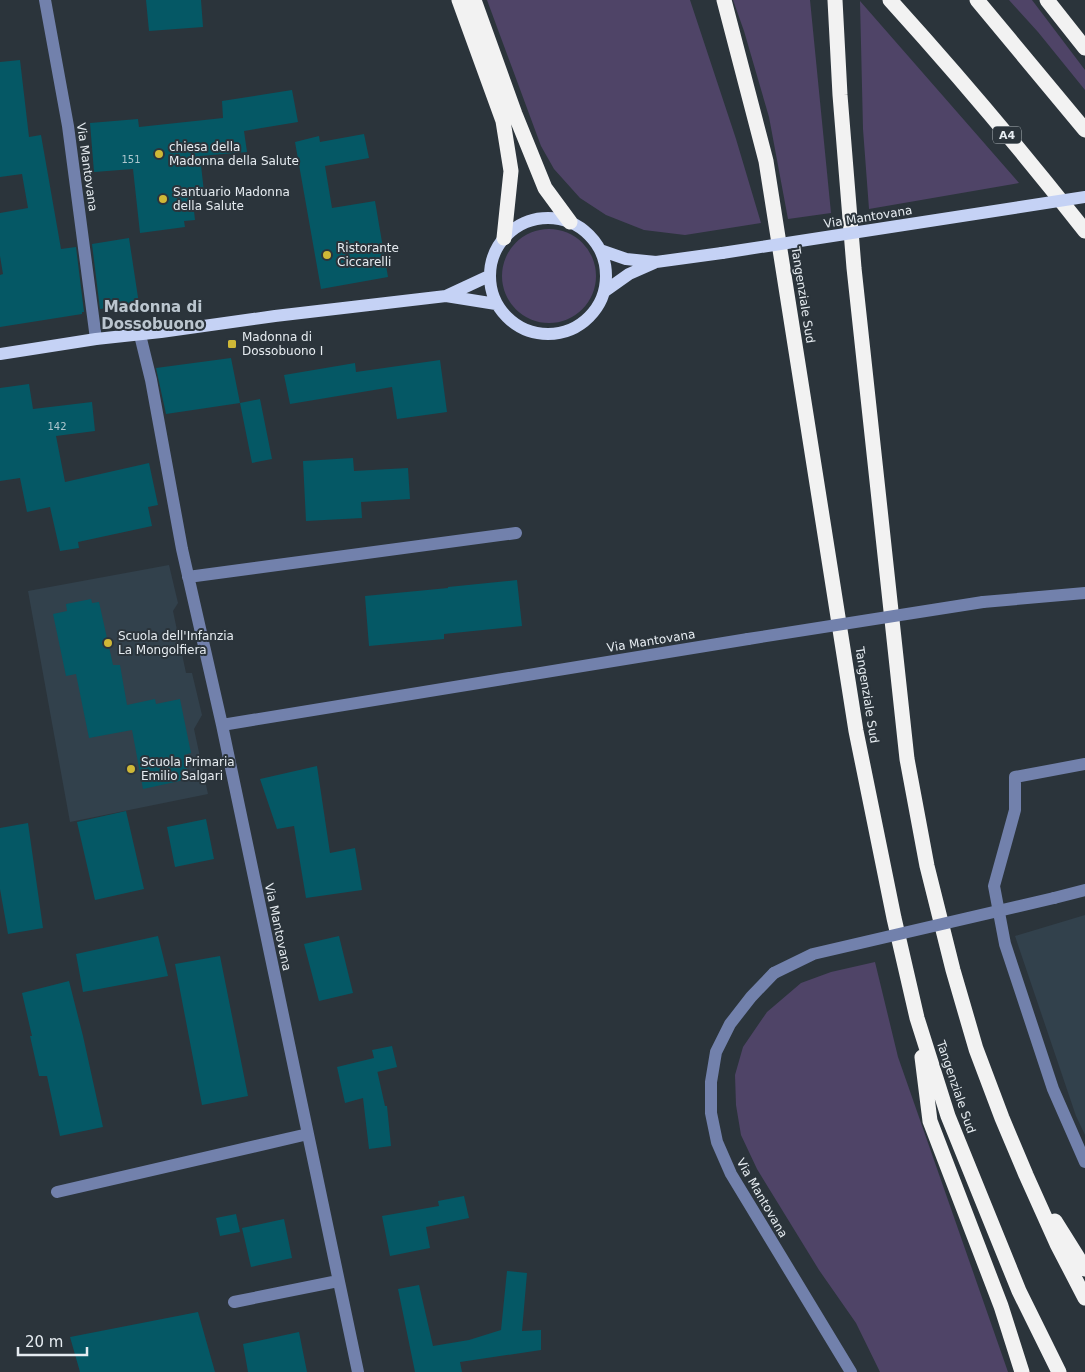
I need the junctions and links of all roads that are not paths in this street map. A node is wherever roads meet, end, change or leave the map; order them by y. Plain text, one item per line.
1 (45, 0) edge
2 (459, 0) edge
3 (474, 0) edge
4 (724, 0) edge
5 (835, 0) edge
6 (890, 0) edge
7 (977, 0) edge
8 (1047, 0) edge
9 (1085, 48) edge
10 (1085, 130) edge
11 (1085, 197) edge
12 (570, 222) junction
13 (1085, 231) edge
14 (504, 238) junction
15 (600, 250) junction
16 (656, 262) junction
17 (490, 276) junction
18 (605, 291) junction
19 (446, 296) junction
20 (496, 304) junction
21 (140, 335) junction
22 (96, 339) junction
23 (0, 354) edge
24 (516, 533) dead end
25 (188, 577) junction
26 (1085, 593) edge
27 (222, 725) junction
28 (1085, 764) edge
29 (1085, 890) edge
30 (917, 1018) junction
31 (308, 1134) junction
32 (1085, 1162) edge
33 (1026, 1174) junction
34 (57, 1192) dead end
35 (1085, 1269) edge
36 (338, 1281) junction
37 (1085, 1298) edge
38 (234, 1302) dead end
39 (358, 1372) edge
40 (851, 1372) edge
41 (1022, 1372) edge
42 (1059, 1372) edge

1 - 22 street, Via Mantovana
2 - 14 highway
3 - 12 highway
4 - 30 highway, Tangenziale Sud
5 - 33 highway
6 - 13 highway, A4
7 - 10 highway
8 - 9 highway
11 - 16 main road, Via Mantovana, bridge
12 - 14 main road, Via Mantovana
12 - 15 main road, Via Mantovana
14 - 17 main road, Via Mantovana
15 - 16 main road, Via Mantovana
15 - 18 main road, Via Mantovana
16 - 18 main road, Via Mantovana
17 - 19 main road
17 - 20 main road, Via Mantovana
18 - 20 main road, Via Mantovana
19 - 20 main road
19 - 21 main road
21 - 22 main road
21 - 25 street, Via Mantovana
22 - 23 main road
24 - 25 street
25 - 27 street, Via Mantovana
26 - 27 street, Via Mantovana, bridge
27 - 31 street, Via Mantovana
28 - 32 street
29 - 40 street, Via Mantovana, bridge
30 - 41 highway
30 - 42 highway, Tangenziale Sud
31 - 34 street
31 - 36 street, Via Mantovana
33 - 35 highway
33 - 37 highway
36 - 38 street
36 - 39 street, Via Mantovana

